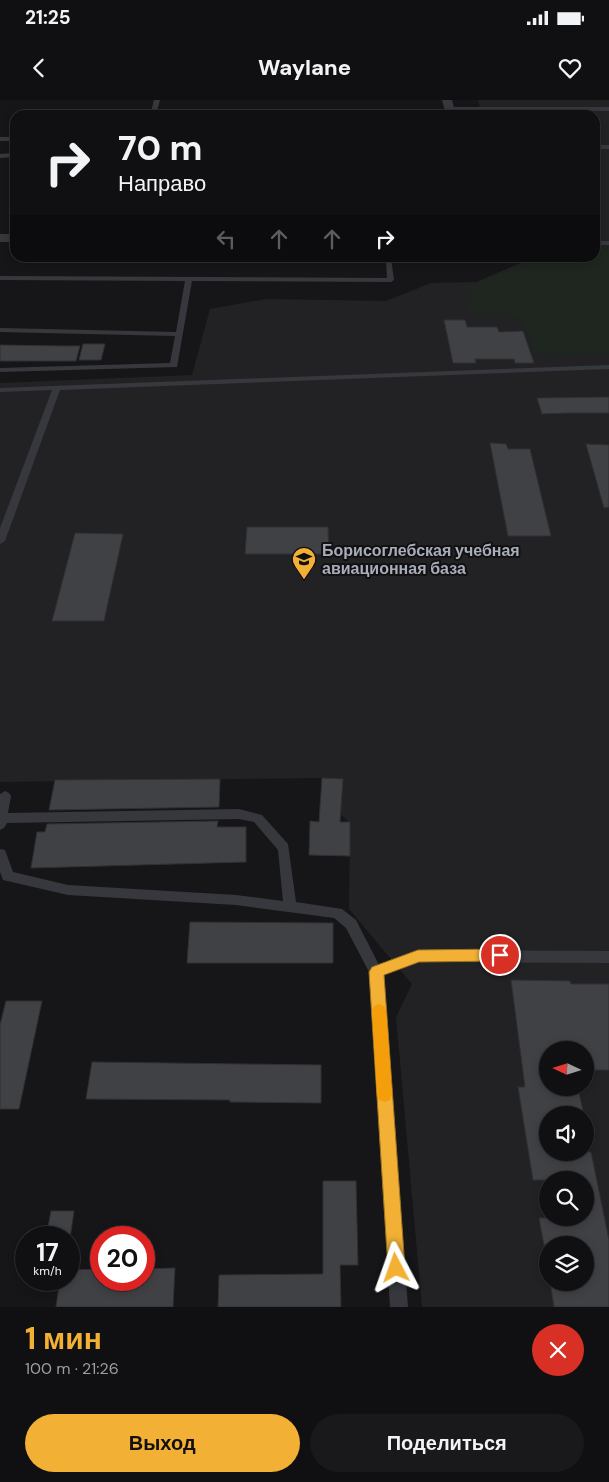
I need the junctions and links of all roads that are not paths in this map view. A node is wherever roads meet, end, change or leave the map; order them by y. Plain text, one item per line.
1 (449, 108) edge
2 (609, 109) edge
3 (308, 262) edge
4 (389, 262) edge
5 (187, 268) edge
6 (0, 278) edge
7 (0, 330) edge
8 (179, 334) junction
9 (609, 367) edge
10 (0, 370) edge
11 (57, 388) junction
12 (0, 390) edge
13 (0, 541) edge
14 (5, 796) dead end
15 (1, 822) edge
16 (0, 854) edge
17 (290, 907) junction
18 (609, 957) edge
19 (376, 972) junction
20 (399, 1307) edge

1 - 2 lane
3 - 5 lane
4 - 5 lane
5 - 6 lane
5 - 8 lane
7 - 8 lane
8 - 10 lane
9 - 11 lane
11 - 12 lane
11 - 13 lane
14 - 15 lane
15 - 17 lane
16 - 17 lane
17 - 19 lane
18 - 19 lane
19 - 20 lane

